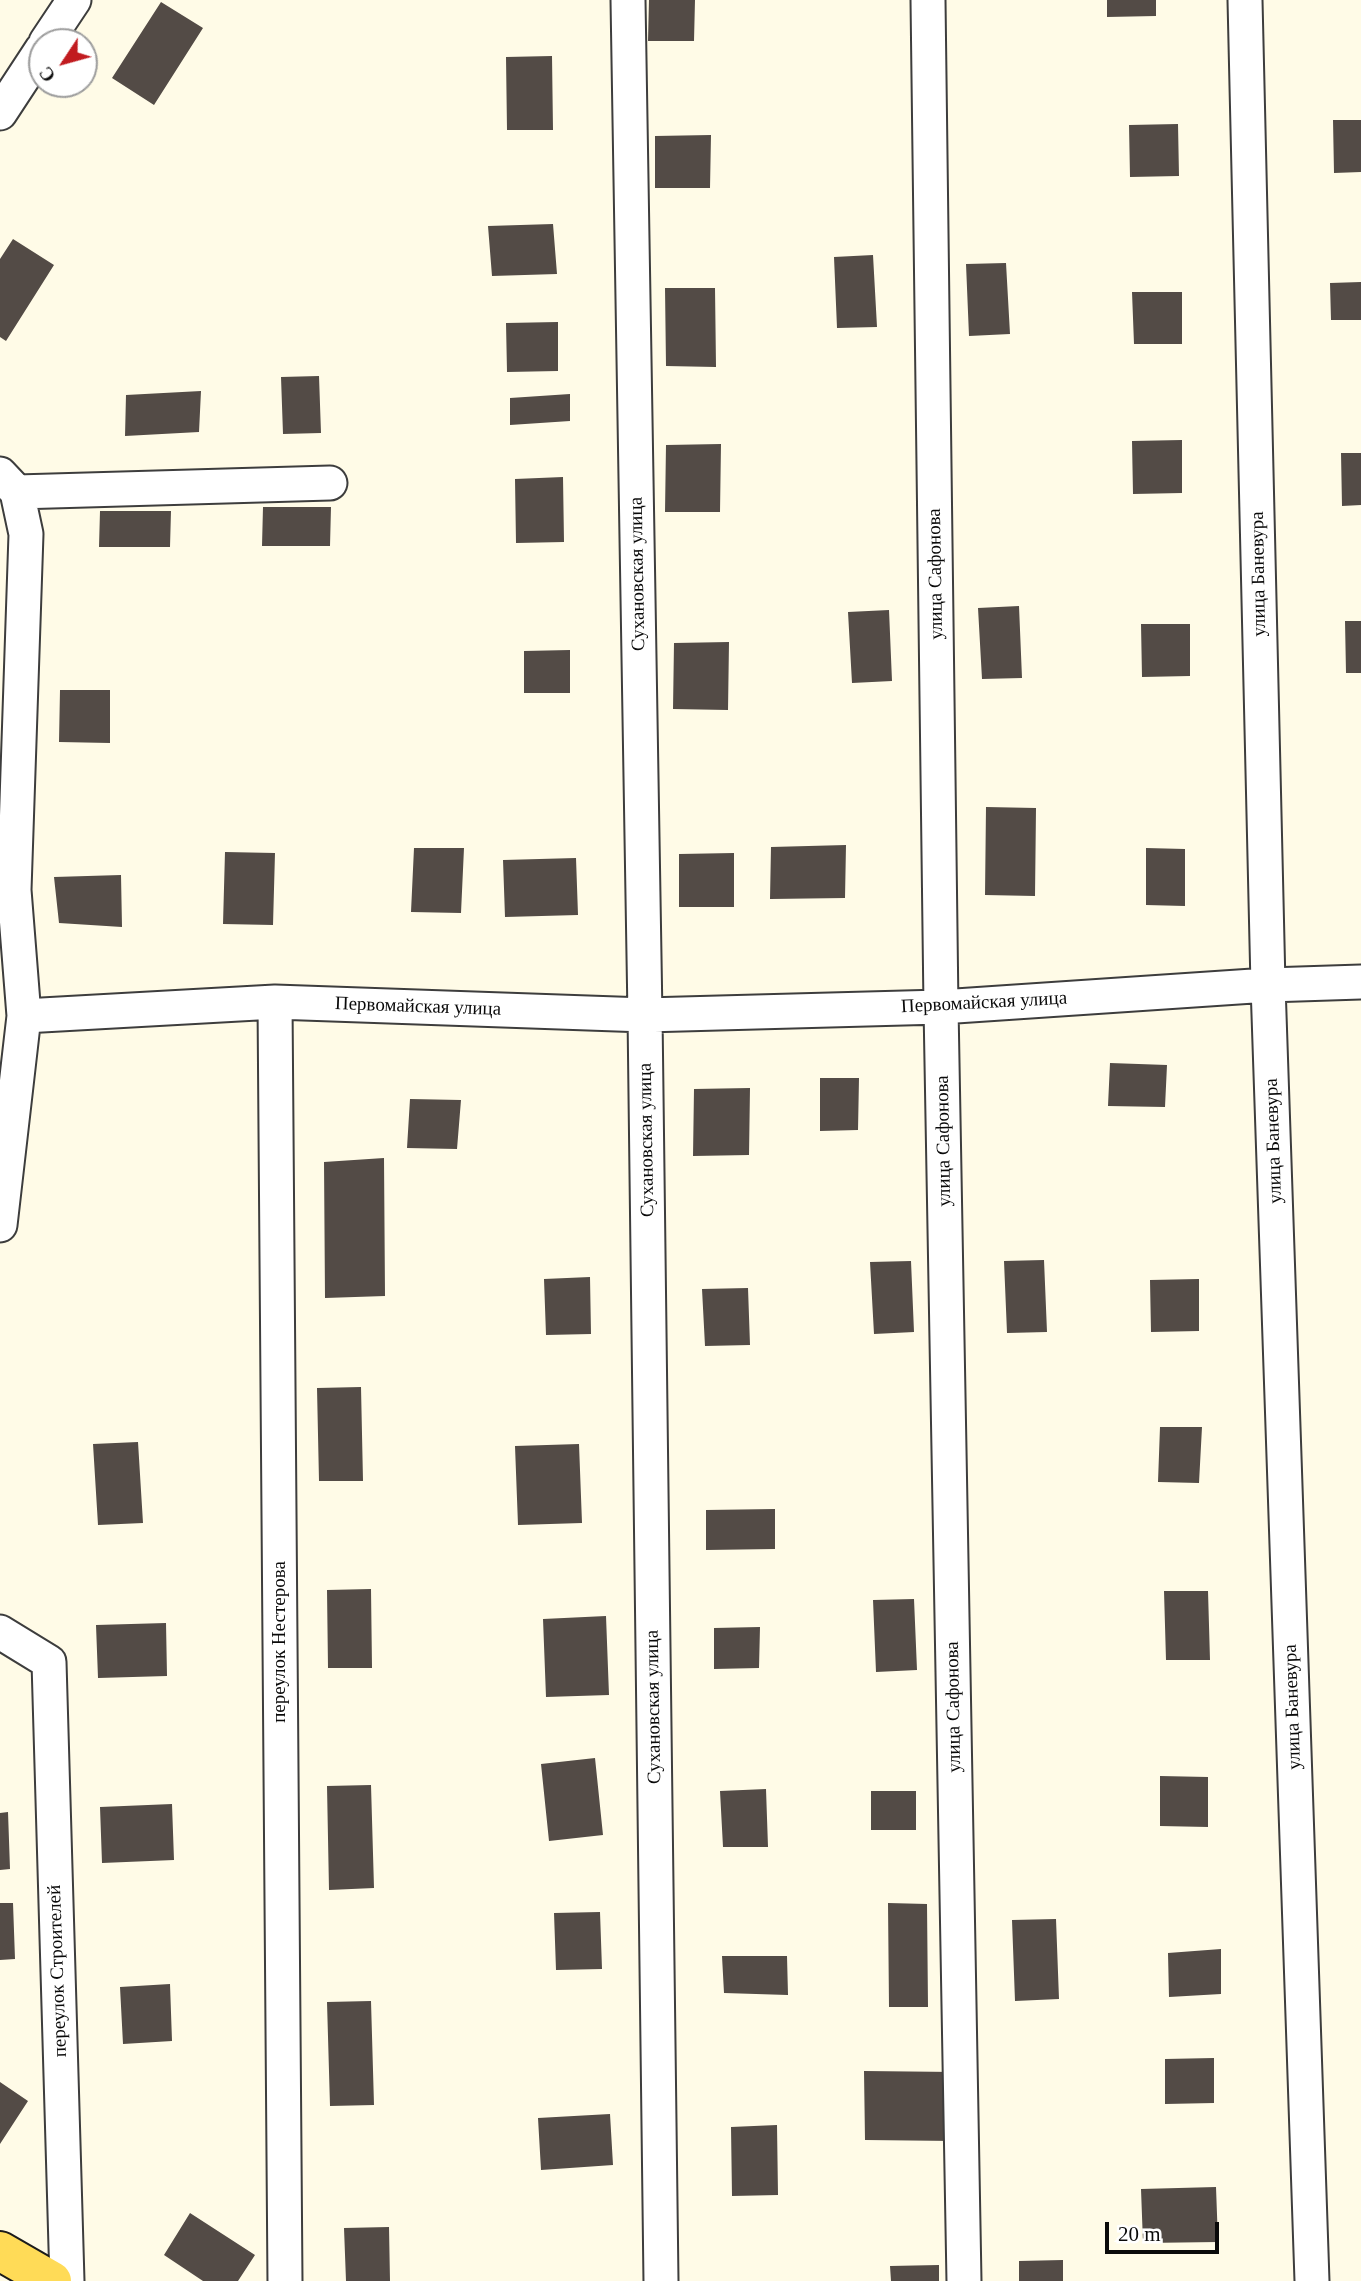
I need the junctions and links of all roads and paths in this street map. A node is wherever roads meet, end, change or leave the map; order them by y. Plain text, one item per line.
1 (74, 0) edge
2 (628, 0) edge
3 (928, 0) edge
4 (1245, 0) edge
5 (55, 28) edge
6 (28, 70) edge
7 (0, 113) edge
8 (8, 483) edge
9 (330, 484) dead end
10 (1361, 982) edge
11 (1268, 985) junction
12 (275, 1002) junction
13 (941, 1007) junction
14 (645, 1015) junction
15 (23, 1016) junction
16 (0, 1225) edge
17 (0, 1632) edge
18 (0, 2251) edge
19 (48, 2279) edge
20 (285, 2281) edge
21 (662, 2281) edge
22 (964, 2281) edge
23 (1312, 2281) edge

1 - 5 street
2 - 14 street, Сухановская улица
3 - 13 street, улица Сафонова
4 - 11 street, улица Баневура
6 - 7 street
8 - 9 street
8 - 15 street
10 - 11 street, Первомайская улица
11 - 13 street, Первомайская улица
11 - 23 street, улица Баневура
12 - 14 street, Первомайская улица
12 - 15 street, Первомайская улица
12 - 20 street, переулок Нестерова
13 - 14 street, Первомайская улица
13 - 22 street, улица Сафонова
14 - 21 street, Сухановская улица
15 - 16 street
17 - 19 street, переулок Строителей
18 - 19 main road

